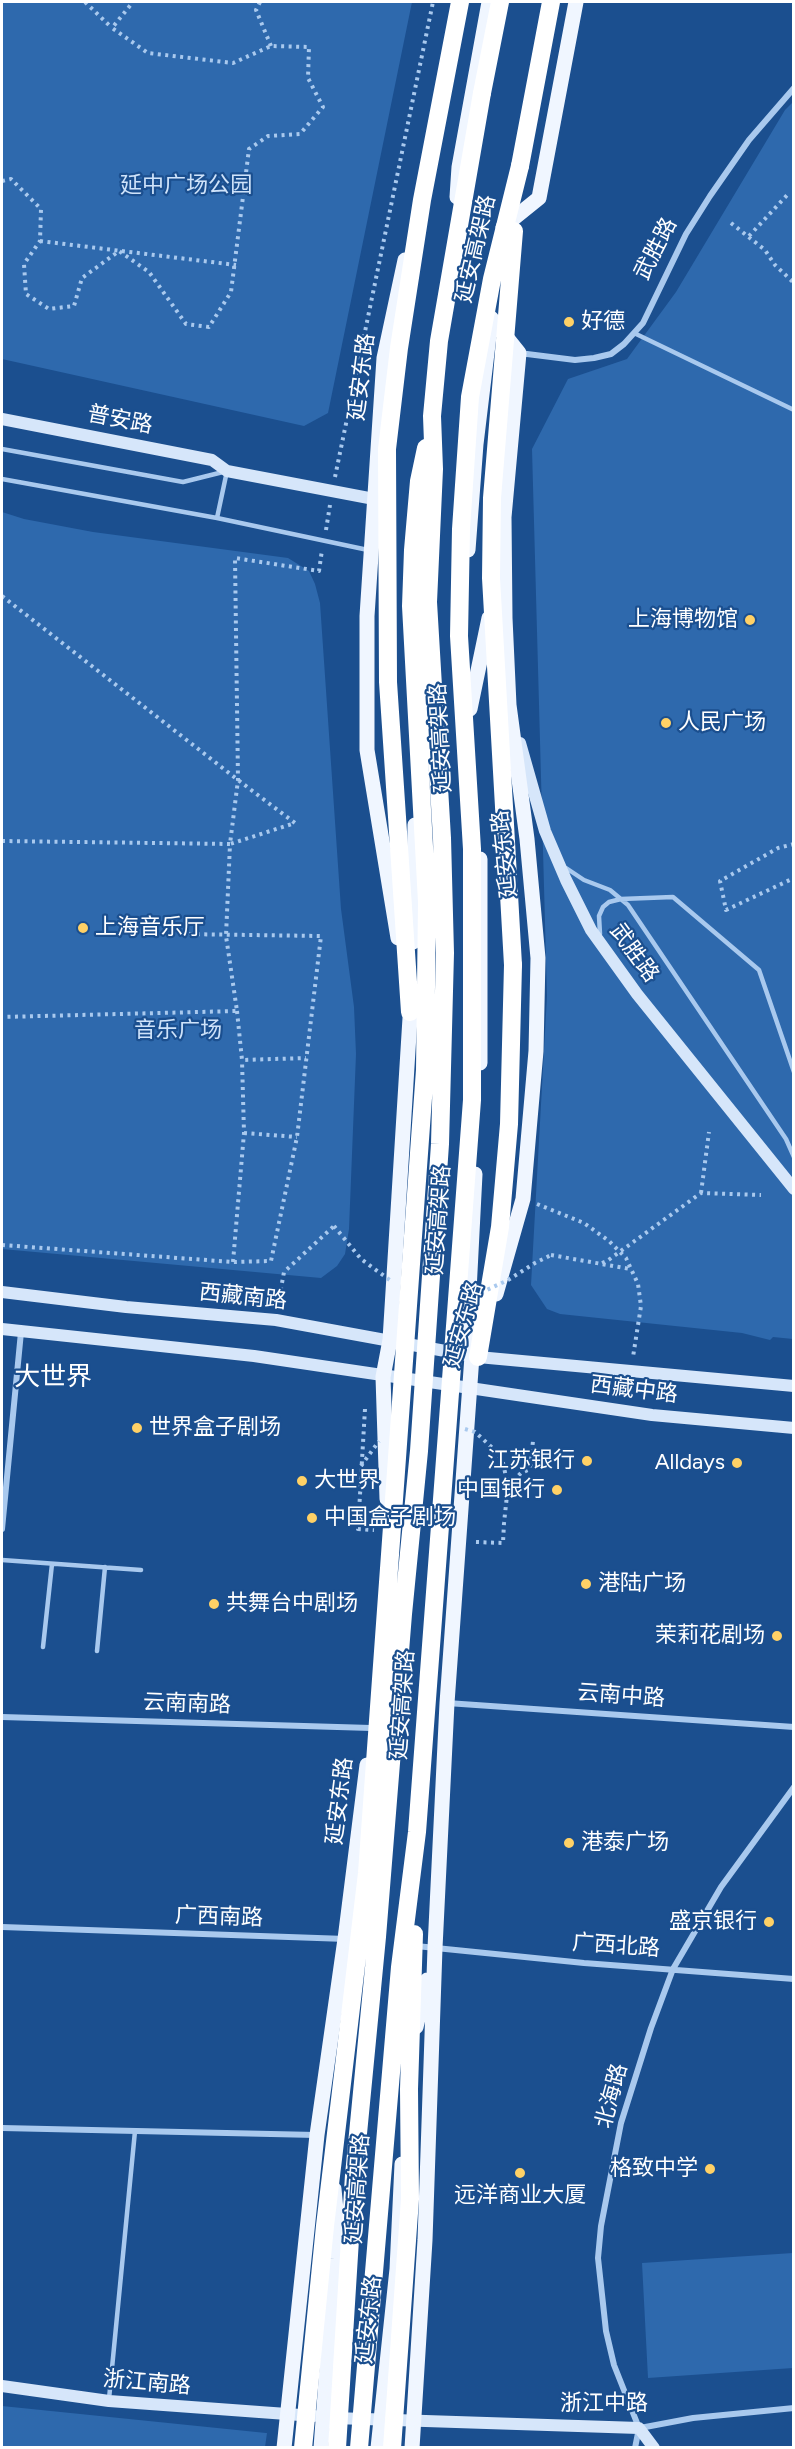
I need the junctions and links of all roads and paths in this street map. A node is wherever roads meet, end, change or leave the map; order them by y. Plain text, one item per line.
1 (85, 2) edge
2 (133, 2) edge
3 (260, 2) edge
4 (433, 2) edge
5 (460, 2) edge
6 (491, 2) edge
7 (500, 2) edge
8 (546, 2) edge
9 (551, 2) edge
10 (576, 2) edge
11 (112, 28) junction
12 (271, 46) junction
13 (794, 87) edge
14 (482, 93) junction
15 (520, 166) junction
16 (2, 181) edge
17 (789, 193) dead end
18 (731, 223) dead end
19 (503, 227) junction
20 (749, 236) junction
21 (40, 241) junction
22 (119, 250) junction
23 (236, 265) junction
24 (794, 283) edge
25 (491, 318) junction
26 (634, 333) junction
27 (519, 353) junction
28 (794, 410) edge
29 (432, 416) junction
30 (2, 418) edge
31 (2, 448) edge
32 (228, 471) junction
33 (2, 479) edge
34 (332, 492) junction
35 (374, 499) junction
36 (217, 518) junction
37 (324, 539) junction
38 (371, 550) junction
39 (503, 552) junction
40 (2, 596) edge
41 (509, 705) junction
42 (470, 709) junction
43 (238, 780) junction
44 (2, 841) edge
45 (230, 844) junction
46 (794, 844) edge
47 (558, 861) junction
48 (794, 878) edge
49 (621, 899) junction
50 (181, 934) dead end
51 (226, 936) junction
52 (603, 946) junction
53 (237, 1011) junction
54 (410, 1012) junction
55 (2, 1017) edge
56 (306, 1058) junction
57 (242, 1060) junction
58 (794, 1072) edge
59 (710, 1132) dead end
60 (244, 1133) junction
61 (297, 1137) junction
62 (794, 1157) edge
63 (794, 1189) edge
64 (701, 1193) junction
65 (761, 1195) dead end
66 (523, 1199) junction
67 (334, 1226) dead end
68 (2, 1245) edge
69 (620, 1251) junction
70 (551, 1255) dead end
71 (233, 1262) junction
72 (602, 1263) junction
73 (631, 1269) junction
74 (2, 1292) edge
75 (276, 1320) junction
76 (2, 1329) edge
77 (21, 1332) junction
78 (390, 1340) junction
79 (475, 1357) junction
80 (630, 1372) junction
81 (383, 1377) junction
82 (794, 1386) edge
83 (469, 1388) junction
84 (365, 1407) dead end
85 (794, 1428) edge
86 (533, 1441) dead end
87 (508, 1486) dead end
88 (504, 1523) dead end
89 (2, 1529) edge
90 (388, 1530) junction
91 (457, 1541) junction
92 (2, 1560) edge
93 (52, 1564) junction
94 (105, 1567) junction
95 (141, 1570) dead end
96 (43, 1647) dead end
97 (97, 1651) dead end
98 (447, 1703) junction
99 (2, 1717) edge
100 (794, 1727) edge
101 (372, 1728) junction
102 (794, 1787) edge
103 (417, 1832) junction
104 (2, 1927) edge
105 (345, 1939) junction
106 (379, 1942) dead end
107 (390, 1944) dead end
108 (435, 1948) junction
109 (673, 1969) junction
110 (794, 1979) edge
111 (323, 2091) junction
112 (2, 2128) edge
113 (135, 2131) junction
114 (317, 2135) junction
115 (2, 2386) edge
116 (109, 2401) junction
117 (794, 2409) edge
118 (289, 2415) junction
119 (323, 2417) junction
120 (381, 2420) junction
121 (413, 2422) junction
122 (639, 2428) junction
123 (284, 2448) edge
124 (303, 2448) edge
125 (321, 2448) edge
126 (337, 2448) edge
127 (359, 2448) edge
128 (378, 2448) edge
129 (392, 2448) edge
130 (412, 2448) edge
131 (635, 2448) edge
132 (654, 2448) edge

1 - 11 path
2 - 11 path
3 - 12 path
4 - 34 path
5 - 35 main road, 延安东路
5 - 54 highway
6 - 14 highway
6 - 54 main road, 延安东路
7 - 14 highway, 延安高架路
8 - 19 main road, 延安东路
9 - 15 highway, 延安高架路
10 - 19 main road
11 - 12 path
12 - 23 path
13 - 26 street, 武胜路
14 - 29 highway, 延安高架路, bridge
15 - 79 highway, bridge
15 - 103 highway, 延安高架路, bridge
16 - 21 path
17 - 20 path
18 - 20 path
19 - 25 main road, 延安东路
20 - 24 path
21 - 22 path
21 - 22 path
22 - 23 path
22 - 23 path
25 - 27 main road
25 - 42 main road, 延安东路
26 - 27 street, 武胜路
26 - 28 lane
27 - 39 main road, 延安东路
29 - 124 highway, bridge
29 - 126 highway, 延安高架路, bridge
30 - 32 street, 普安路
31 - 32 lane, 普安路
32 - 34 street, 普安路
32 - 36 lane
33 - 36 lane
34 - 35 street, 普安路
34 - 37 path
35 - 38 main road, 延安东路
36 - 37 lane
37 - 38 lane
37 - 43 path
38 - 54 main road, 延安东路
39 - 41 main road, 延安东路
39 - 42 main road
40 - 43 path
41 - 47 street, 武胜路
41 - 66 main road, 延安东路
42 - 79 main road, 延安东路
43 - 45 path
43 - 45 path
44 - 45 path
45 - 51 path
46 - 48 path
47 - 49 lane
47 - 52 street, 武胜路
49 - 52 lane
49 - 58 lane
49 - 62 lane
50 - 51 path
51 - 53 path
51 - 56 path
52 - 63 street, 武胜路
53 - 55 path
53 - 57 path
54 - 78 main road, 延安东路
56 - 57 path
56 - 61 path
57 - 60 path
59 - 64 path
60 - 61 path
60 - 71 path
61 - 71 path
64 - 65 path
64 - 69 path
66 - 69 path
66 - 79 main road, 延安东路
67 - 75 path
68 - 71 path
69 - 72 path
69 - 73 path
70 - 72 path
72 - 73 path
73 - 80 path
74 - 75 street, 西藏南路
75 - 78 street, 西藏南路
76 - 77 street
77 - 81 street
77 - 89 street
78 - 79 street, 西藏南路
78 - 81 main road, 延安东路
79 - 80 street, 西藏中路
79 - 83 main road, 延安东路
80 - 82 street, 西藏中路
81 - 83 street, 西藏中路
81 - 90 main road, 延安东路
83 - 85 street, 西藏中路
83 - 91 main road, 延安东路
84 - 90 path
86 - 87 path
88 - 91 path
90 - 101 main road, 延安东路
91 - 98 main road, 延安东路
92 - 93 lane
93 - 94 lane
93 - 96 lane
94 - 95 lane
94 - 97 lane
98 - 100 street, 云南中路
98 - 108 main road, 延安东路
99 - 101 street, 云南南路
101 - 105 main road, 延安东路
102 - 109 street, 北海路
103 - 127 highway, 延安高架路, bridge
103 - 129 highway, bridge
104 - 105 street, 广西南路
105 - 106 street, 广西南路
105 - 111 main road, 延安东路
107 - 108 street
108 - 109 street, 广西北路
108 - 120 main road, 延安东路
108 - 121 main road, 延安东路
109 - 110 street, 广西北路
109 - 122 street, 北海路
111 - 114 main road, 延安东路
111 - 119 main road, 延安东路
112 - 113 street
113 - 114 street
113 - 116 lane
114 - 118 main road, 延安东路
115 - 116 street, 浙江南路
116 - 118 street, 浙江南路
117 - 122 street, 浙江中路
118 - 119 street, 浙江南路
118 - 123 main road, 延安东路
119 - 120 street, 浙江中路
119 - 125 main road, 延安东路
120 - 121 street, 浙江中路
120 - 128 main road, 延安东路
121 - 122 street, 浙江中路
121 - 130 main road, 延安东路
122 - 131 street
122 - 132 street

